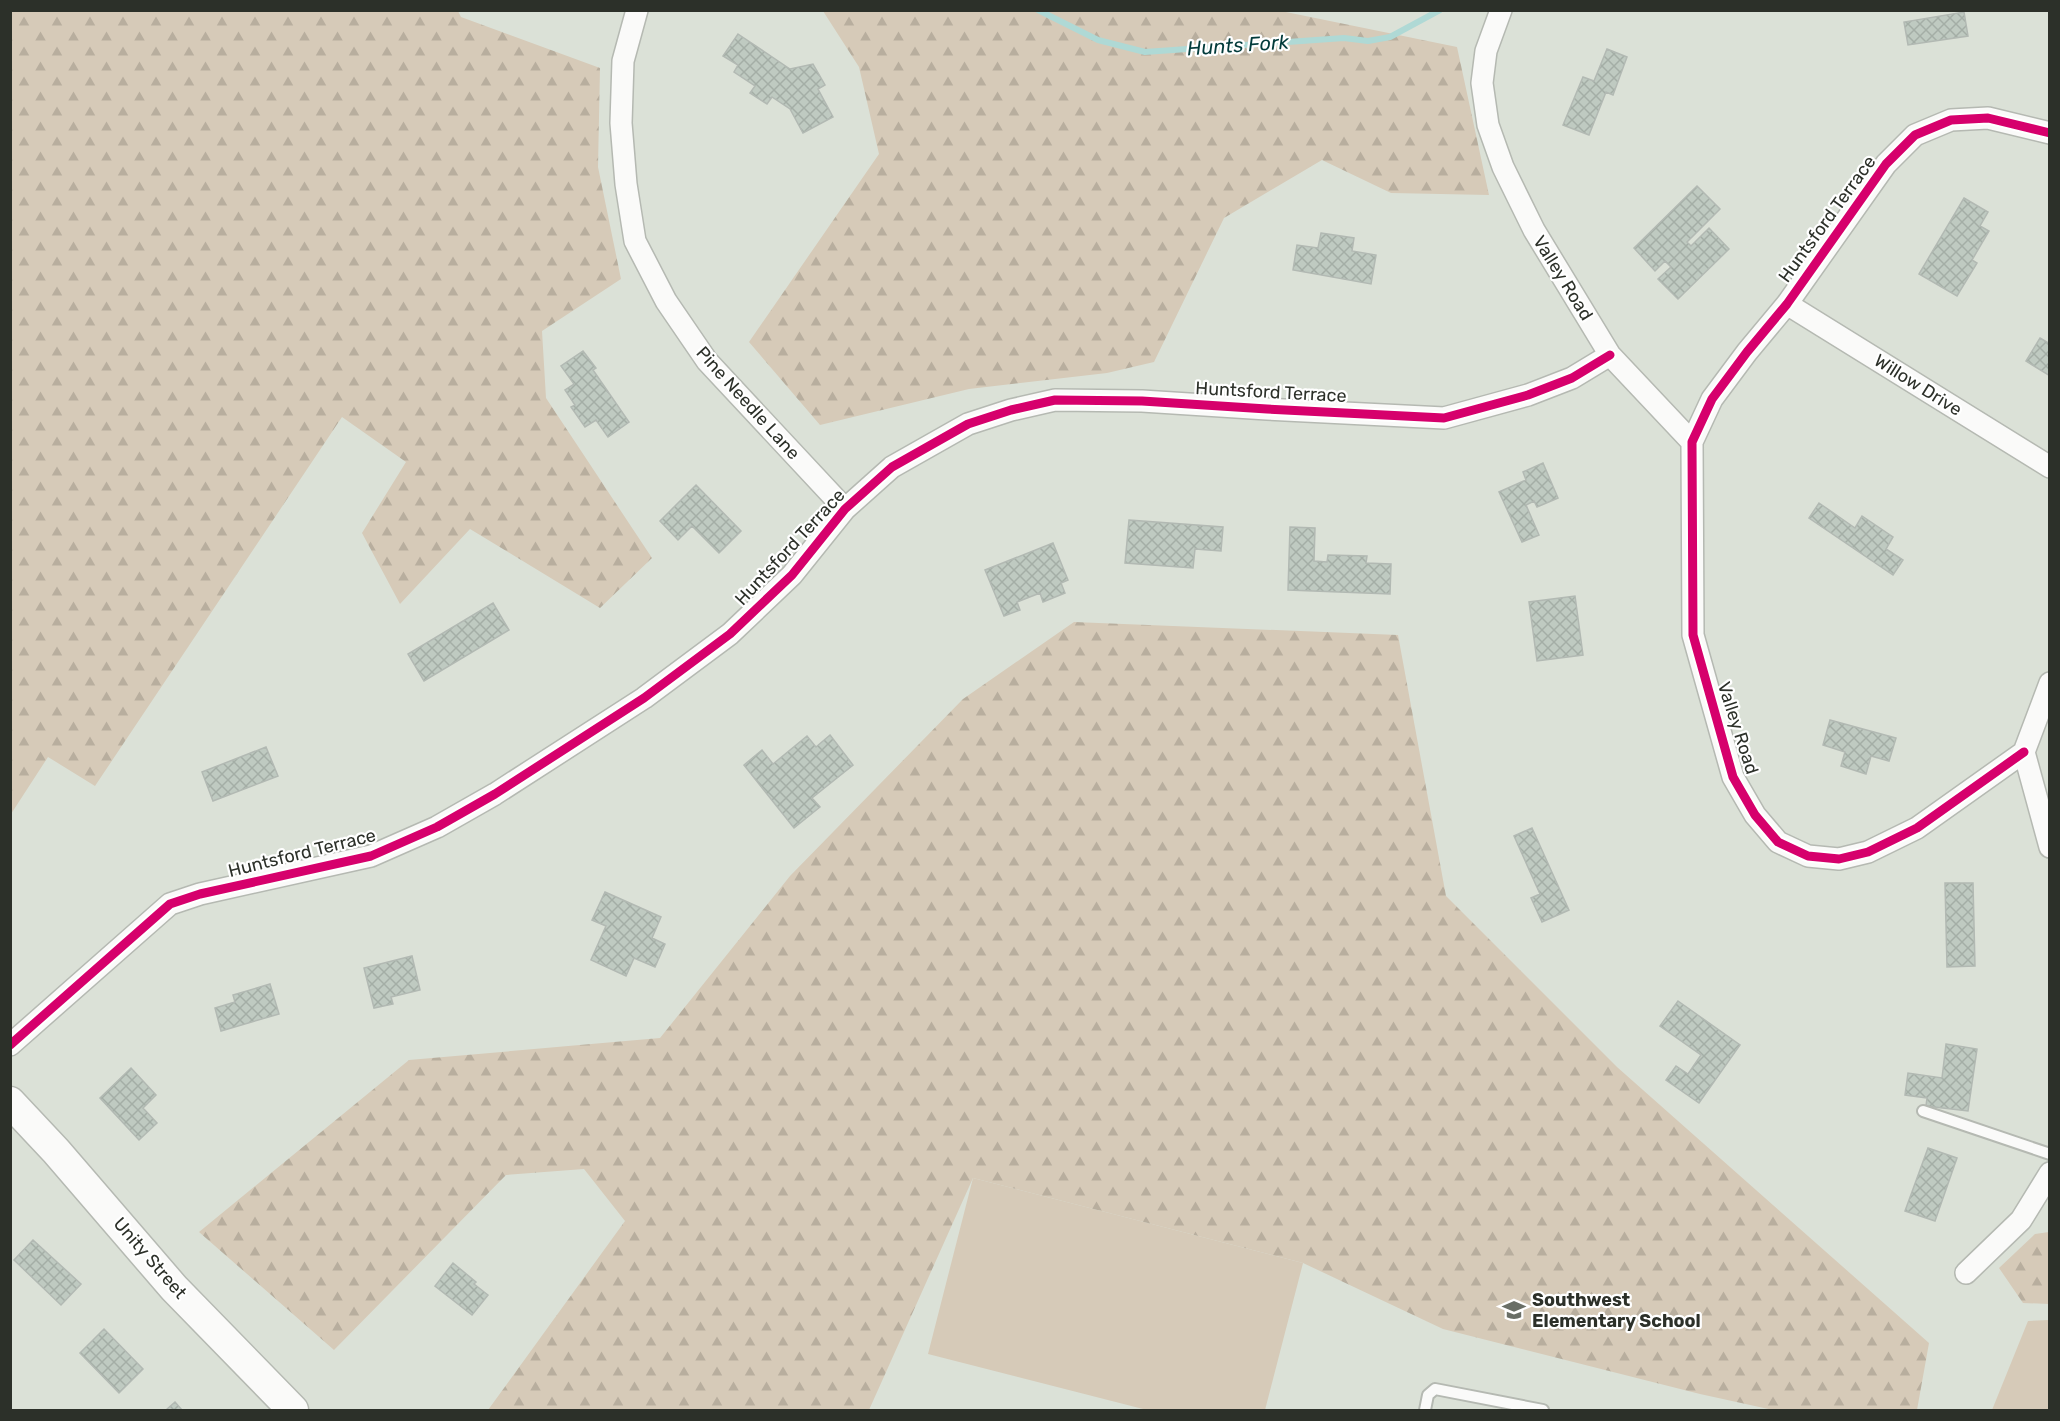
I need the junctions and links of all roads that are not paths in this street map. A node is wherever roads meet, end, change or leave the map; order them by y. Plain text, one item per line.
1 (637, 10) edge
2 (1501, 10) edge
3 (2049, 133) edge
4 (1787, 304) junction
5 (1610, 355) junction
6 (1692, 442) junction
7 (2049, 467) edge
8 (845, 510) junction
9 (2049, 683) edge
10 (2024, 752) junction
11 (2049, 847) edge
12 (10, 1045) edge
13 (10, 1102) edge
14 (1923, 1111) dead end
15 (2049, 1154) edge
16 (2049, 1173) edge
17 (1966, 1273) dead end
18 (1485, 1399) junction
19 (293, 1410) edge
20 (1425, 1410) edge
21 (1483, 1410) edge
22 (1539, 1410) edge

1 - 8 street, Pine Needle Lane
2 - 5 street, Valley Road
3 - 4 street, Huntsford Terrace
4 - 6 street, Huntsford Terrace
4 - 7 street, Willow Drive
5 - 6 street, Valley Road
5 - 8 street, Huntsford Terrace
6 - 10 street, Valley Road
8 - 12 street, Huntsford Terrace
9 - 10 street
10 - 11 street
13 - 19 street, Unity Street
14 - 15 lane
16 - 17 street
18 - 20 lane
18 - 21 lane
18 - 22 lane

